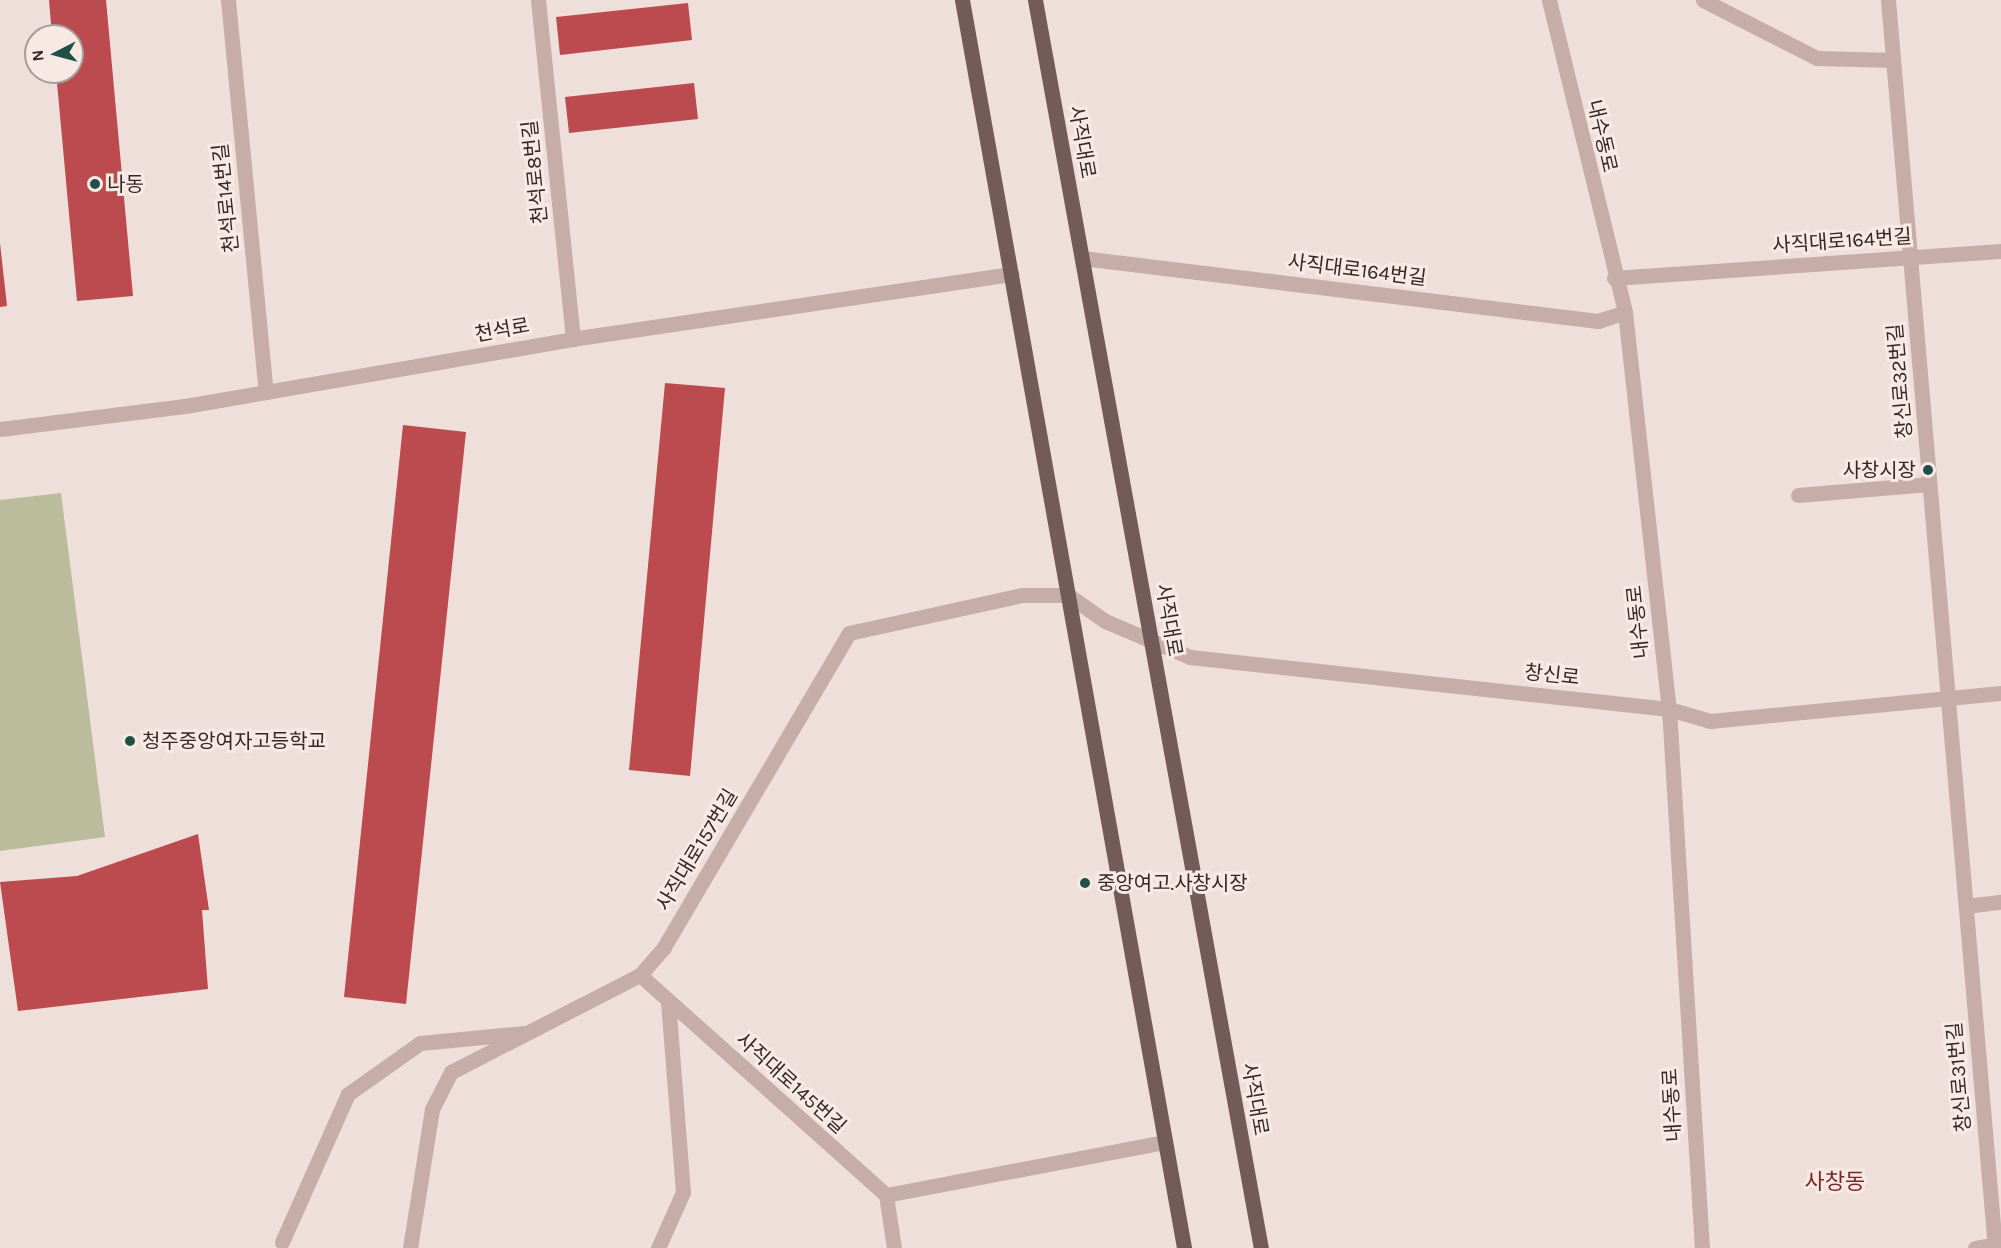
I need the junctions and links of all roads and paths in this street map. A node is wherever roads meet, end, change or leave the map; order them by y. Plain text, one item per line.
1 (228, 0) edge
2 (538, 0) edge
3 (962, 0) edge
4 (1035, 0) edge
5 (1549, 0) edge
6 (1703, 0) edge
7 (1888, 0) edge
8 (1893, 60) junction
9 (2001, 251) edge
10 (1910, 257) junction
11 (1082, 258) junction
12 (1011, 274) junction
13 (1614, 278) junction
14 (1625, 312) junction
15 (573, 339) junction
16 (266, 392) junction
17 (0, 429) edge
18 (1930, 484) junction
19 (1798, 495) dead end
20 (1068, 595) junction
21 (1151, 642) junction
22 (2001, 693) edge
23 (1948, 698) junction
24 (1669, 709) junction
25 (2001, 902) edge
26 (1966, 906) junction
27 (640, 975) junction
28 (668, 1002) junction
29 (532, 1032) junction
30 (1165, 1142) junction
31 (886, 1195) junction
32 (282, 1242) dead end
33 (1997, 1245) edge
34 (410, 1248) edge
35 (658, 1248) edge
36 (894, 1248) edge
37 (1184, 1248) edge
38 (1261, 1248) edge
39 (1702, 1248) edge
40 (1975, 1248) edge

1 - 16 street, 천석로14번길
2 - 15 street, 천석로8번길
3 - 12 main road
4 - 11 main road, 사직대로
5 - 13 street, 내수동로
6 - 8 street
7 - 8 street, 창신로32번길
8 - 10 street, 창신로32번길
9 - 10 street, 사직대로164번길
10 - 13 street, 사직대로164번길
10 - 18 street, 창신로32번길
11 - 14 street, 사직대로164번길
11 - 21 main road, 사직대로
12 - 15 street, 천석로
12 - 20 main road
13 - 14 street, 내수동로
14 - 24 street, 내수동로
15 - 16 street, 천석로
16 - 17 street, 천석로
18 - 19 street
18 - 23 street, 창신로32번길
20 - 21 street, 창신로
20 - 27 street, 사직대로157번길
20 - 30 main road
21 - 24 street, 창신로
21 - 38 main road, 사직대로
22 - 23 street, 창신로
23 - 24 street, 창신로
23 - 26 street, 창신로31번길
24 - 39 street, 내수동로
25 - 26 street
26 - 33 street, 창신로31번길
27 - 28 street, 사직대로145번길
27 - 29 street, 사직대로157번길
28 - 31 street, 사직대로145번길
28 - 35 street
29 - 32 street
29 - 34 street, 사직대로157번길
30 - 31 street
30 - 37 main road
31 - 36 street
33 - 40 street

